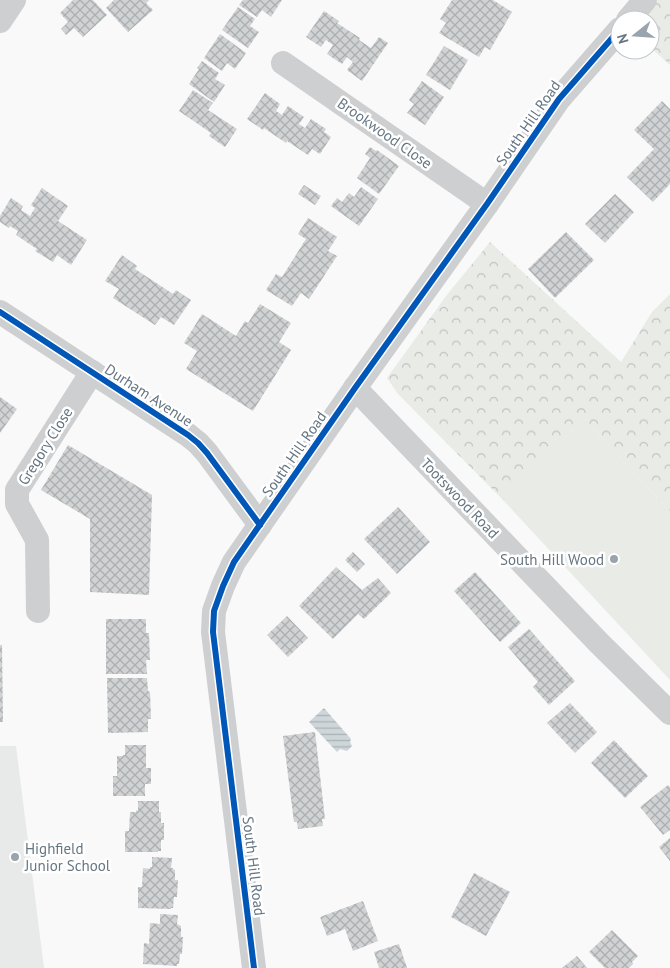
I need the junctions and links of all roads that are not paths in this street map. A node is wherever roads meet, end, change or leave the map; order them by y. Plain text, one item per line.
1 (14, 0) edge
2 (645, 0) edge
3 (636, 10) edge
4 (0, 21) edge
5 (610, 40) edge
6 (284, 63) dead end
7 (487, 204) junction
8 (0, 312) edge
9 (92, 372) junction
10 (355, 388) junction
11 (260, 525) junction
12 (38, 611) dead end
13 (670, 713) edge
14 (254, 968) edge

1 - 4 street
2 - 3 street
5 - 7 street, South Hill Road
6 - 7 street, Brookwood Close
7 - 10 street, South Hill Road
8 - 9 street, Durham Avenue
9 - 11 street, Durham Avenue
9 - 12 street, Gregory Close
10 - 11 street, South Hill Road
10 - 13 street, Tootswood Road
11 - 14 street, South Hill Road

